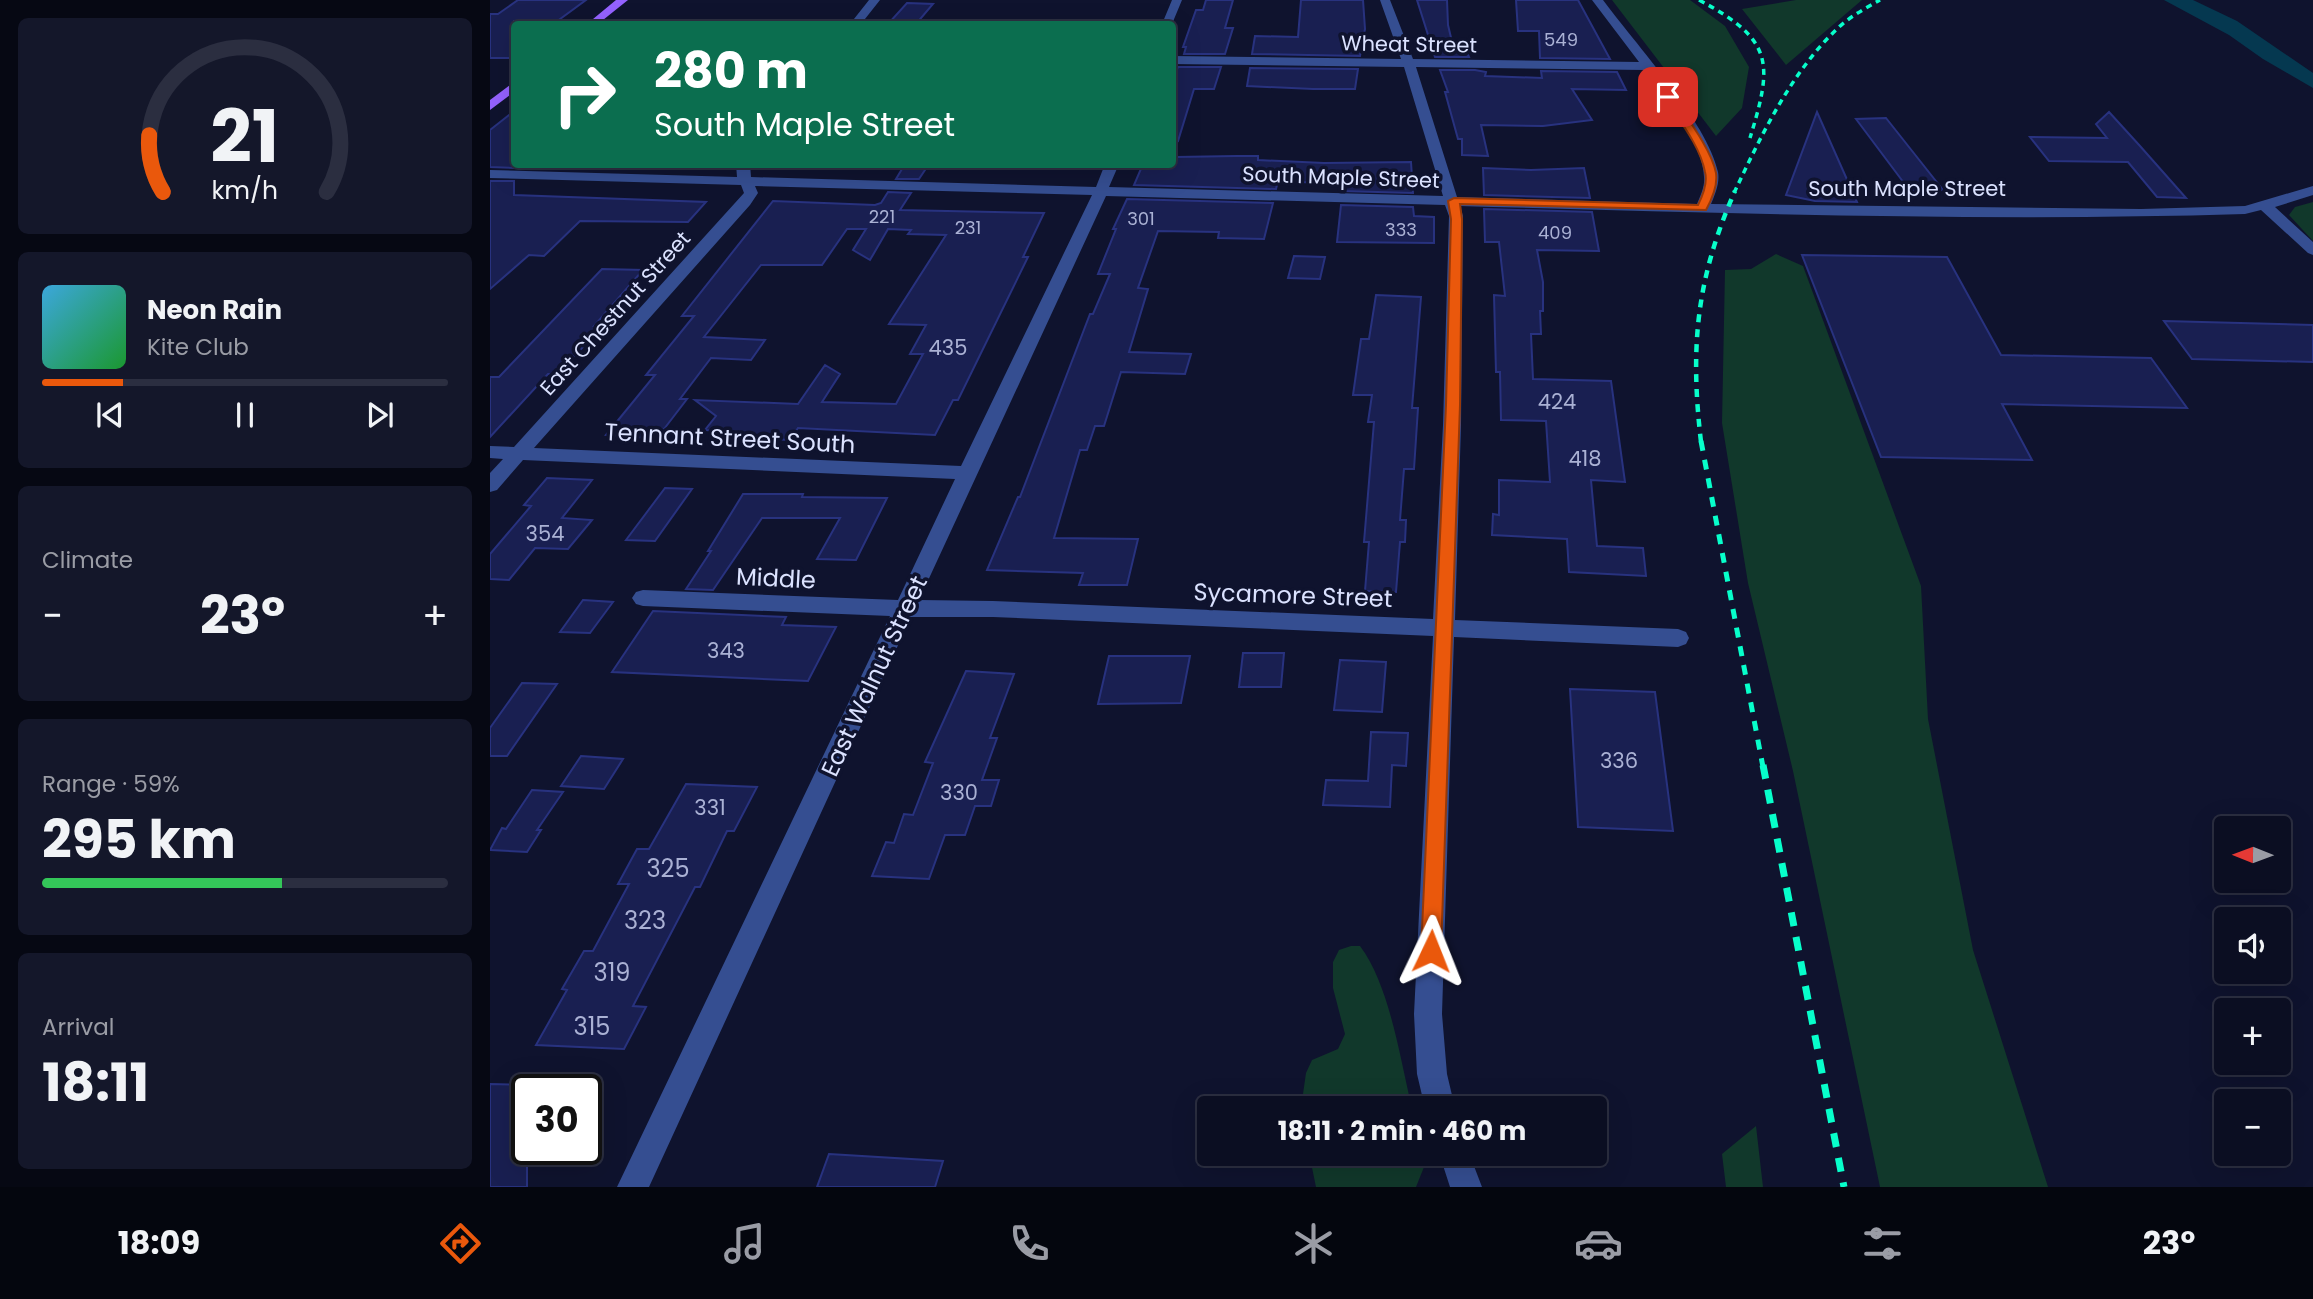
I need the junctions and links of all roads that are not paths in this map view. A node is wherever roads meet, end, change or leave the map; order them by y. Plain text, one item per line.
1 (623, 0) edge
2 (876, 0) edge
3 (1177, 0) edge
4 (1385, 0) edge
5 (1597, 0) edge
6 (596, 21) edge
7 (858, 21) edge
8 (1168, 21) edge
9 (1176, 60) edge
10 (1409, 64) junction
11 (1646, 66) junction
12 (511, 88) edge
13 (490, 106) edge
14 (1110, 168) edge
15 (745, 173) edge
16 (490, 174) edge
17 (2313, 190) edge
18 (1101, 192) junction
19 (1454, 201) junction
20 (2265, 206) junction
21 (1702, 208) junction
22 (2313, 250) edge
23 (490, 452) edge
24 (519, 453) junction
25 (968, 473) junction
26 (490, 485) edge
27 (643, 598) dead end
28 (907, 608) junction
29 (1443, 627) junction
30 (1678, 638) dead end
31 (1437, 1096) edge
32 (1459, 1166) edge
33 (633, 1187) edge
34 (1466, 1187) edge

1 - 6 main road
2 - 7 street
3 - 8 street
4 - 10 street
5 - 11 street
9 - 10 street, Wheat Street
10 - 11 street, Wheat Street
10 - 19 street
11 - 21 street
12 - 13 main road
14 - 18 street, East Walnut Street
15 - 16 street, South Maple Street
15 - 18 street, South Maple Street
15 - 24 street, East Chestnut Street
17 - 20 street, South Maple Street
18 - 19 street, South Maple Street
18 - 25 street, East Walnut Street
19 - 21 street, South Maple Street
19 - 29 street
20 - 21 street, South Maple Street
20 - 22 street
23 - 24 street, Tennant Street South
24 - 25 street, Tennant Street South
24 - 26 street, East Chestnut Street
25 - 28 street, East Walnut Street
27 - 28 street, Middle
28 - 29 street, Sycamore Street
28 - 33 street, East Walnut Street
29 - 30 street, Sycamore Street
29 - 31 street
32 - 34 street

